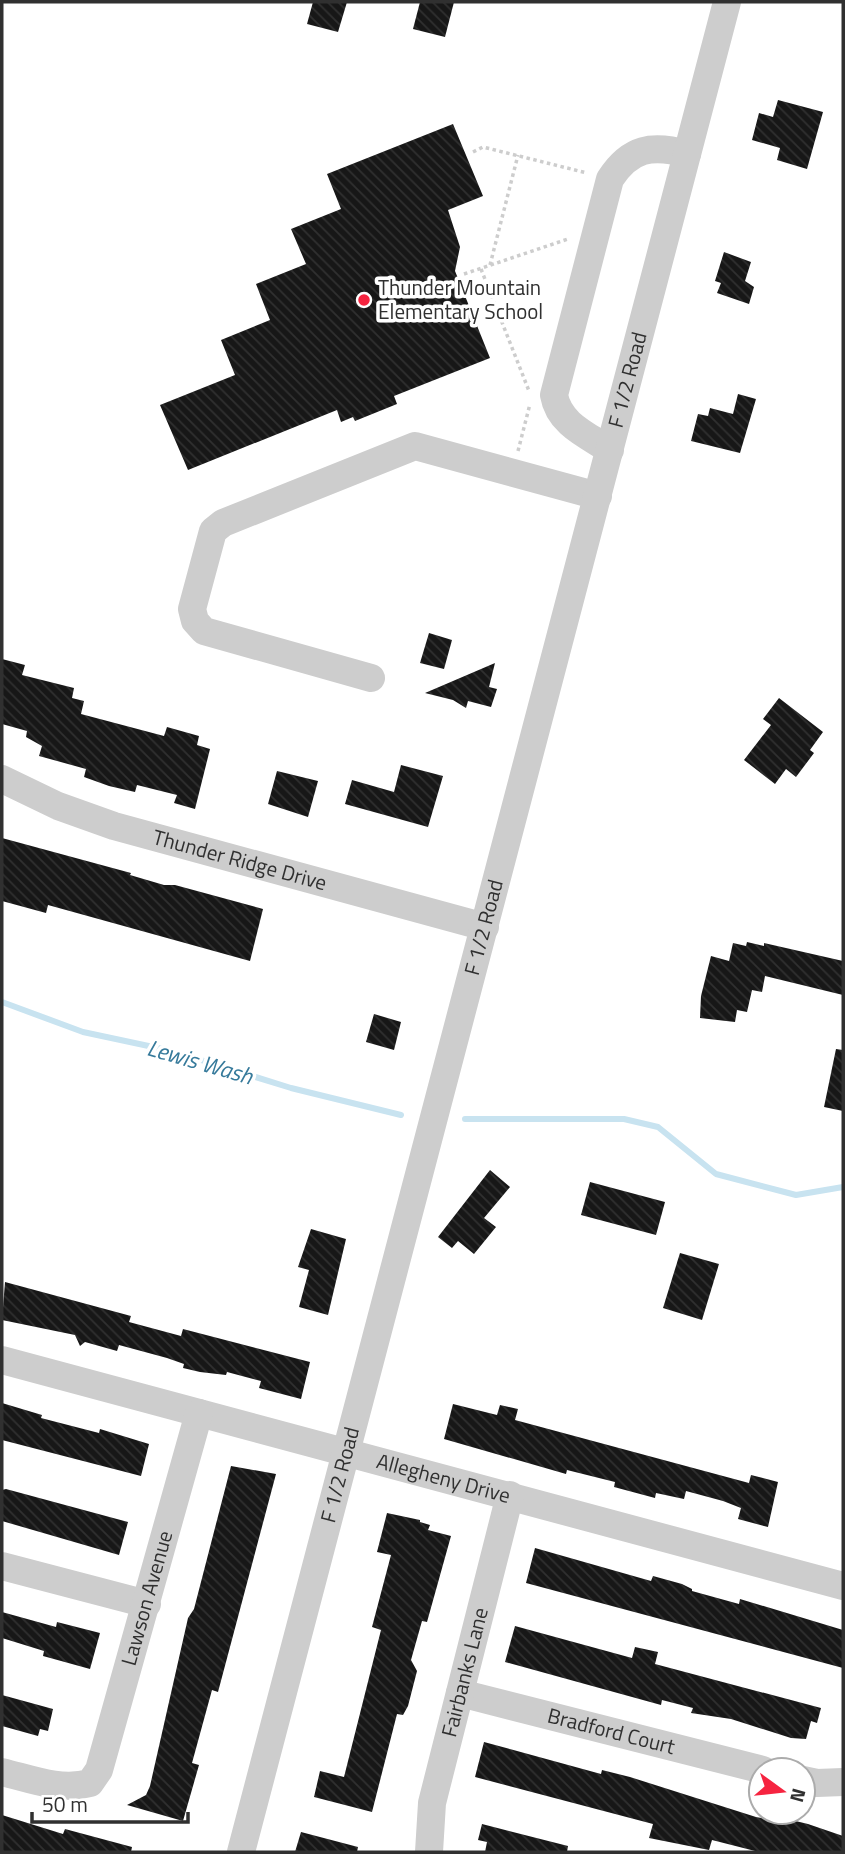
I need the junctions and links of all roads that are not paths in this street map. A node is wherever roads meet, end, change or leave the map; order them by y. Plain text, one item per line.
1 (727, 2) edge
2 (687, 154) junction
3 (610, 450) junction
4 (598, 496) junction
5 (371, 678) dead end
6 (2, 779) edge
7 (485, 927) junction
8 (2, 1360) edge
9 (199, 1413) junction
10 (344, 1454) junction
11 (510, 1495) junction
12 (2, 1566) edge
13 (843, 1586) edge
14 (146, 1604) junction
15 (460, 1693) junction
16 (747, 1766) edge
17 (2, 1772) edge
18 (843, 1782) edge
19 (817, 1783) edge
20 (241, 1852) edge
21 (429, 1852) edge

1 - 2 street, F 1/2 Road
2 - 3 street, F 1/2 Road
2 - 3 street
3 - 4 street, F 1/2 Road
4 - 5 street
4 - 7 street, F 1/2 Road
6 - 7 street, Thunder Ridge Drive
7 - 10 street, F 1/2 Road
8 - 9 street, Allegheny Drive
9 - 10 street, Allegheny Drive
9 - 14 street, Lawson Avenue
10 - 11 street, Allegheny Drive
10 - 20 street, F 1/2 Road
11 - 13 street, Allegheny Drive
11 - 15 street, Fairbanks Lane
12 - 14 street
14 - 17 street, Lawson Avenue
15 - 16 street, Bradford Court
15 - 21 street, Fairbanks Lane
18 - 19 street

